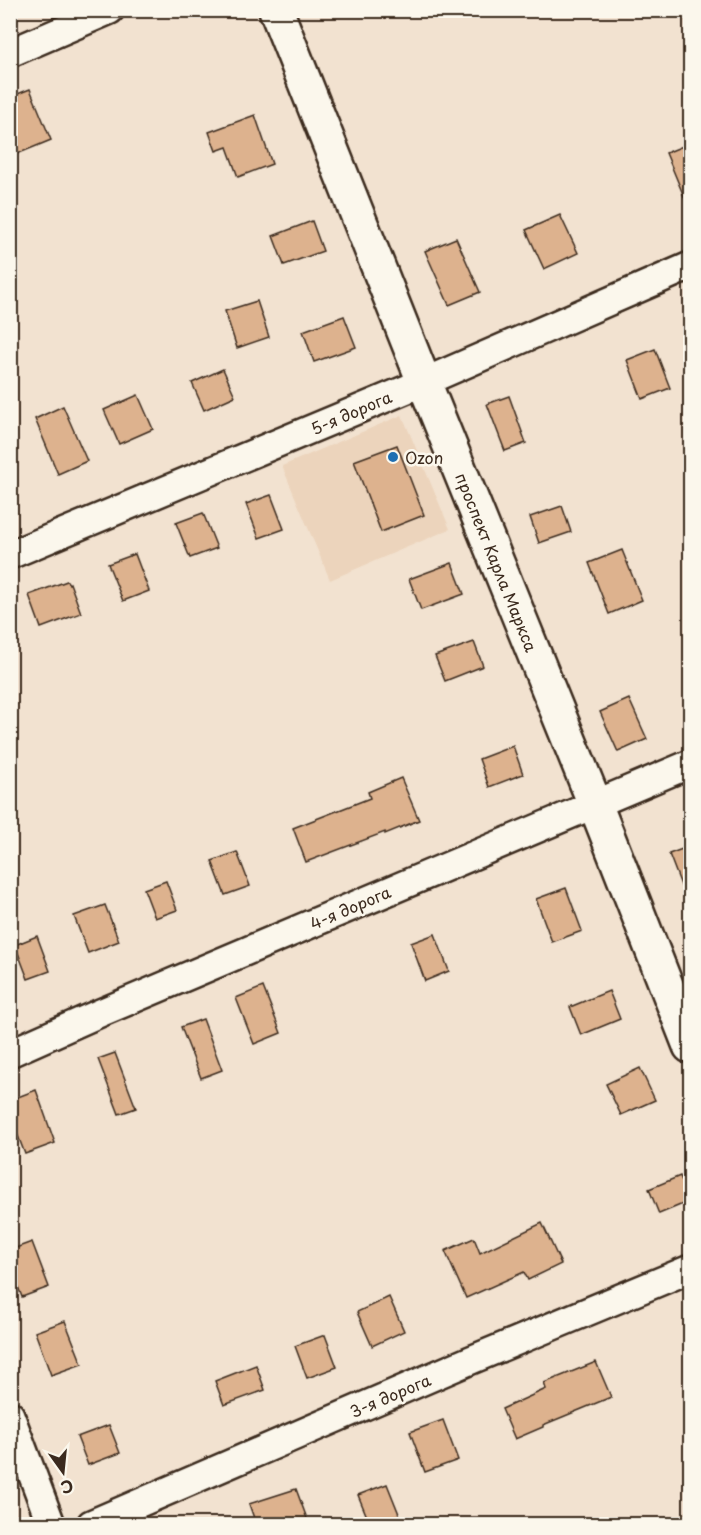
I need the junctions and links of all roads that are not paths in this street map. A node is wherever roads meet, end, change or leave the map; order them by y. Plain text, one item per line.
1 (110, 10) edge
2 (276, 10) edge
3 (10, 53) edge
4 (690, 266) edge
5 (423, 382) junction
6 (10, 555) edge
7 (690, 764) edge
8 (595, 804) junction
9 (690, 1046) edge
10 (10, 1053) edge
11 (690, 1269) edge
12 (10, 1414) edge
13 (51, 1524) edge
14 (91, 1524) edge

1 - 3 street
2 - 5 street, проспект Карла Маркса
4 - 5 street, 5-я дорога
5 - 6 street, 5-я дорога
5 - 8 street, проспект Карла Маркса
7 - 8 street, 4-я дорога
8 - 9 street, проспект Карла Маркса
8 - 10 street, 4-я дорога
11 - 14 street, 3-я дорога
12 - 13 street

